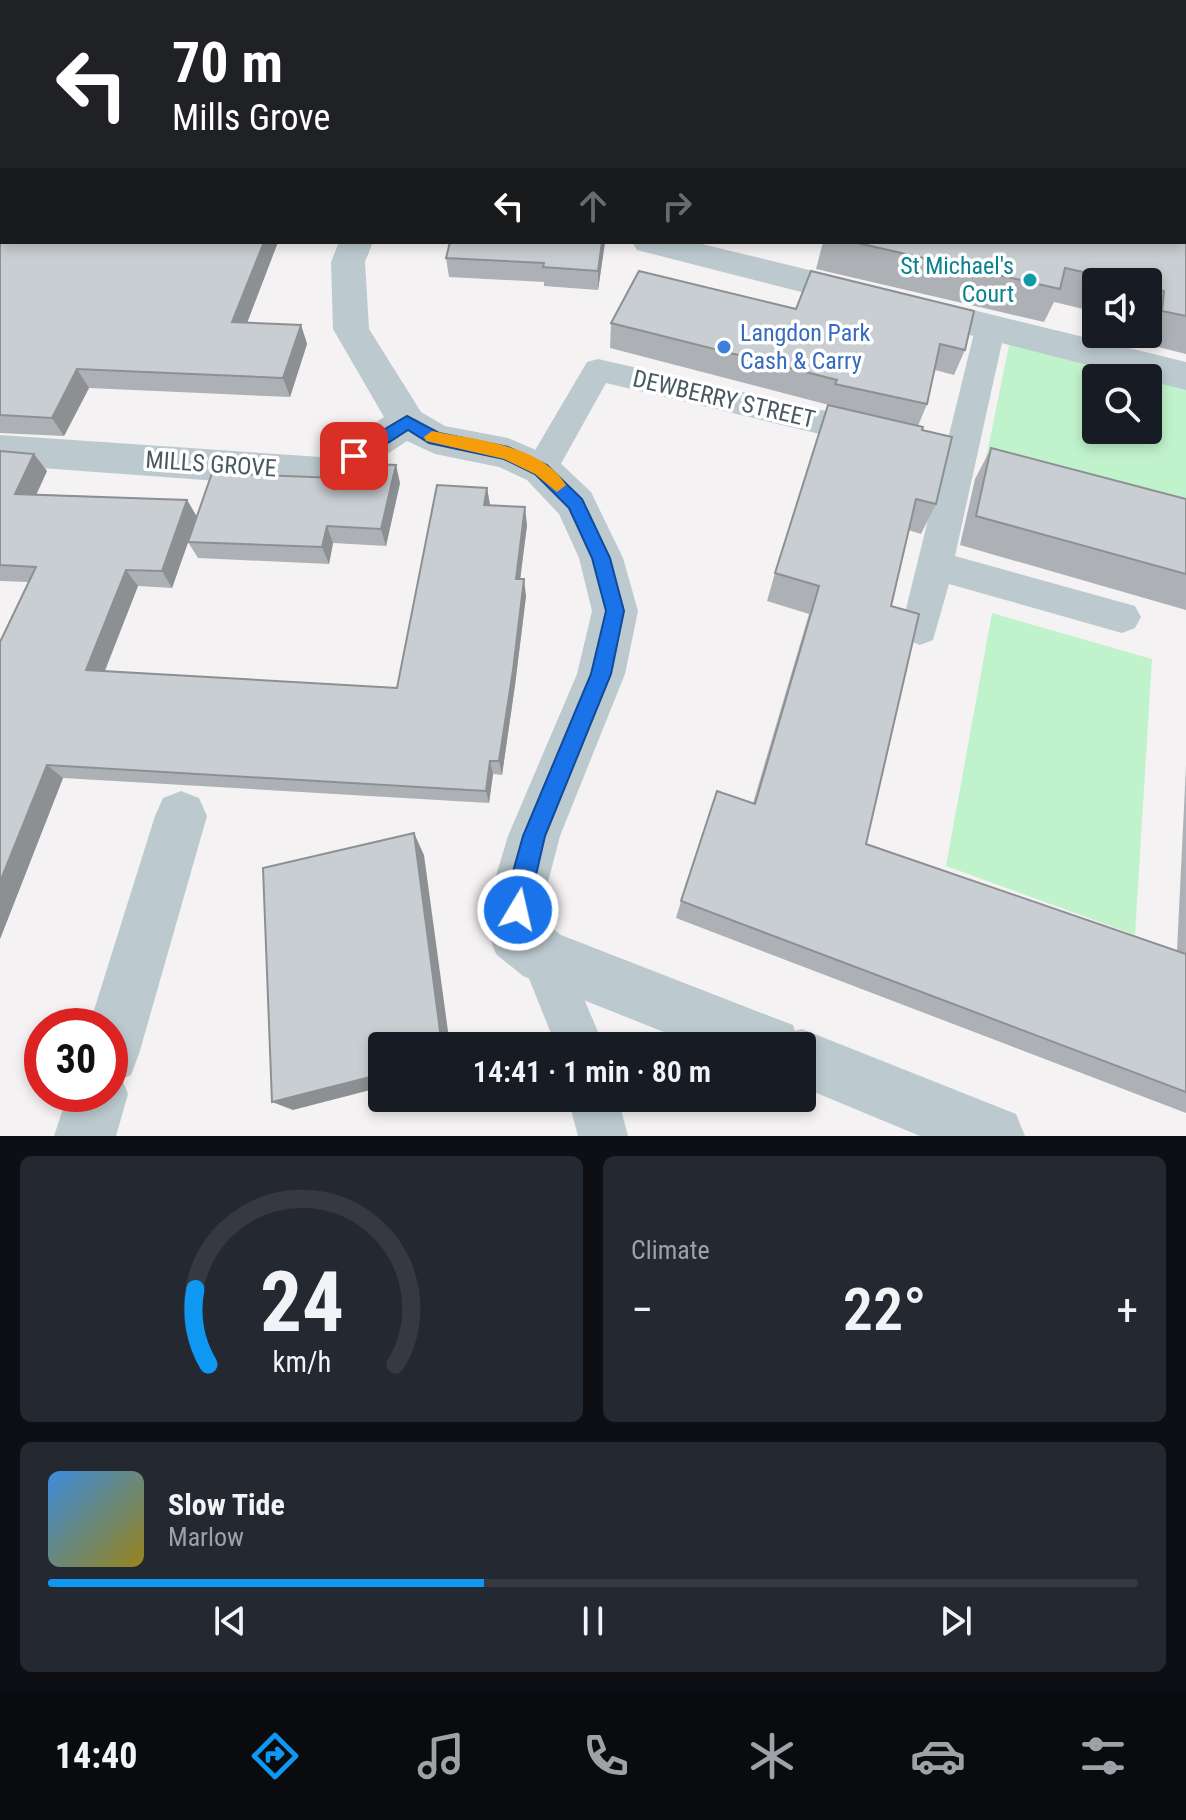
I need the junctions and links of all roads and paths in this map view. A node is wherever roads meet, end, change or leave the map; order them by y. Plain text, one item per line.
1 (355, 244) edge
2 (657, 244) edge
3 (990, 329) junction
4 (1186, 376) edge
5 (407, 422) junction
6 (0, 450) edge
7 (961, 455) junction
8 (541, 469) junction
9 (935, 565) junction
10 (1122, 617) dead end
11 (920, 629) dead end
12 (181, 816) dead end
13 (543, 956) junction
14 (124, 1008) edge
15 (574, 1032) edge
16 (736, 1032) edge
17 (816, 1064) edge
18 (92, 1112) edge
19 (597, 1112) edge
20 (85, 1136) edge
21 (603, 1136) edge
22 (994, 1136) edge

1 - 5 street
2 - 3 street
3 - 4 street
3 - 7 lane
5 - 6 street, MILLS GROVE
5 - 8 street
7 - 8 lane, DEWBERRY STREET
7 - 9 lane
8 - 13 street
9 - 10 lane
9 - 11 lane
12 - 14 street
13 - 15 lane
13 - 16 street
17 - 22 street
18 - 20 street
19 - 21 lane

